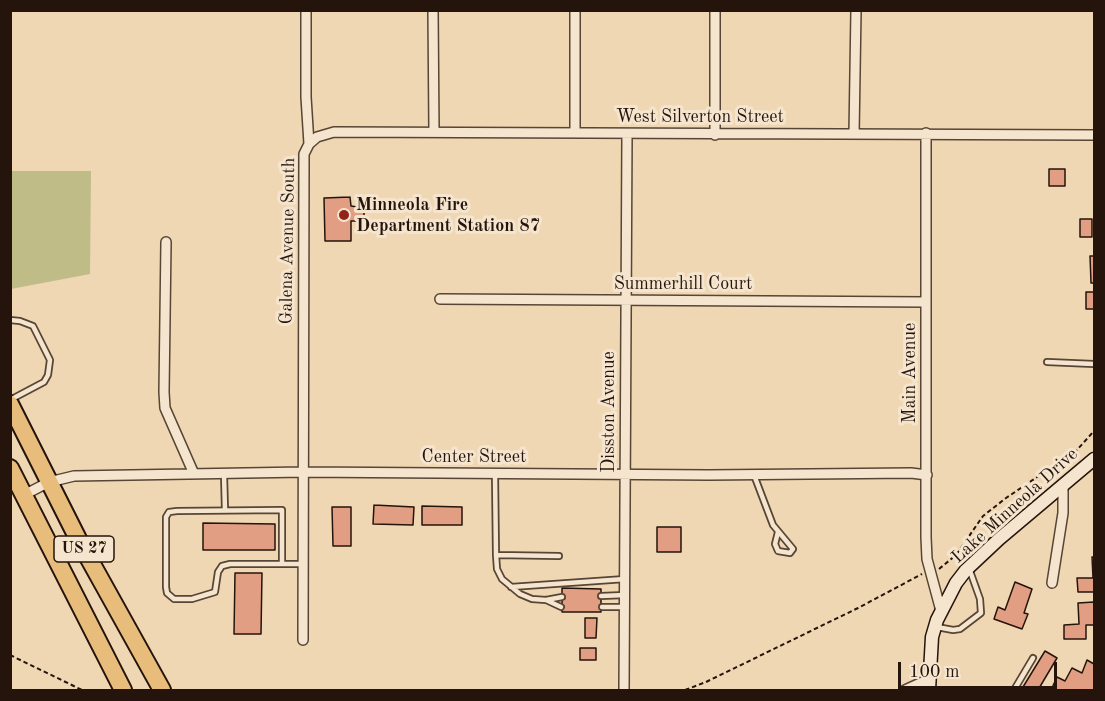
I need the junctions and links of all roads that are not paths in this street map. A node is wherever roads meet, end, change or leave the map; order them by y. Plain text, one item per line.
1 (306, 10) edge
2 (433, 10) edge
3 (575, 10) edge
4 (715, 10) edge
5 (856, 10) edge
6 (434, 132) junction
7 (926, 133) junction
8 (575, 134) junction
9 (627, 134) junction
10 (854, 134) junction
11 (715, 135) junction
12 (1095, 135) edge
13 (309, 144) junction
14 (166, 242) dead end
15 (440, 299) dead end
16 (625, 300) junction
17 (926, 302) junction
18 (10, 321) edge
19 (1047, 362) dead end
20 (1095, 364) edge
21 (10, 402) edge
22 (1095, 459) edge
23 (10, 468) edge
24 (303, 472) junction
25 (224, 473) junction
26 (194, 474) junction
27 (495, 474) junction
28 (626, 474) junction
29 (754, 475) junction
30 (927, 475) junction
31 (49, 482) junction
32 (1063, 487) junction
33 (24, 495) junction
34 (225, 510) junction
35 (778, 532) junction
36 (496, 555) junction
37 (559, 556) dead end
38 (282, 564) junction
39 (303, 564) junction
40 (968, 568) junction
41 (625, 579) junction
42 (1052, 583) dead end
43 (510, 587) junction
44 (625, 595) junction
45 (601, 596) dead end
46 (562, 597) dead end
47 (546, 600) junction
48 (561, 607) dead end
49 (602, 607) dead end
50 (625, 607) junction
51 (941, 611) junction
52 (935, 626) junction
53 (303, 640) dead end
54 (1033, 658) dead end
55 (929, 685) edge
56 (123, 690) edge
57 (162, 690) edge
58 (624, 690) edge
59 (904, 690) edge
60 (1014, 690) edge

1 - 13 street, Galena Avenue South
2 - 6 street
3 - 8 street
4 - 11 street
5 - 10 street
6 - 8 street, West Silverton Street
6 - 13 street, West Silverton Street
7 - 10 street, West Silverton Street
7 - 12 street, West Silverton Street
7 - 17 street, Main Avenue
8 - 9 street, West Silverton Street
9 - 11 street, West Silverton Street
9 - 16 street, Disston Avenue
10 - 11 street, West Silverton Street
13 - 24 street, Galena Avenue South
14 - 26 street
15 - 16 street, Summerhill Court
16 - 17 street, Summerhill Court
16 - 28 street, Disston Avenue
17 - 30 street, Main Avenue
18 - 21 lane
19 - 20 lane
21 - 31 highway, US 27
22 - 32 street, Lake Minneola Drive
23 - 33 highway, US 27
24 - 25 street, Center Street
24 - 27 street, Center Street
24 - 39 street, Galena Avenue South
25 - 26 street, Center Street
25 - 34 lane
26 - 31 street, Center Street
27 - 28 street, Center Street
27 - 36 lane
28 - 29 street, Center Street
28 - 41 street, Disston Avenue
29 - 30 street, Center Street
29 - 35 lane
30 - 51 street, Main Avenue
31 - 33 street, Center Street
31 - 57 highway, US 27
32 - 40 street, Lake Minneola Drive
32 - 42 street
33 - 56 highway, US 27
34 - 38 lane
34 - 38 lane
35 - 35 lane
36 - 37 lane
36 - 43 lane
38 - 39 lane
39 - 53 street, Galena Avenue South
40 - 51 street, Lake Minneola Drive
40 - 52 lane
41 - 43 lane
41 - 44 street, Disston Avenue
43 - 47 lane
44 - 45 lane
44 - 50 street, Disston Avenue
46 - 47 lane
47 - 48 lane
49 - 50 lane
50 - 58 street, Disston Avenue
51 - 52 street, Lake Minneola Drive
52 - 55 street, Lake Minneola Drive
54 - 60 lane
55 - 59 street

